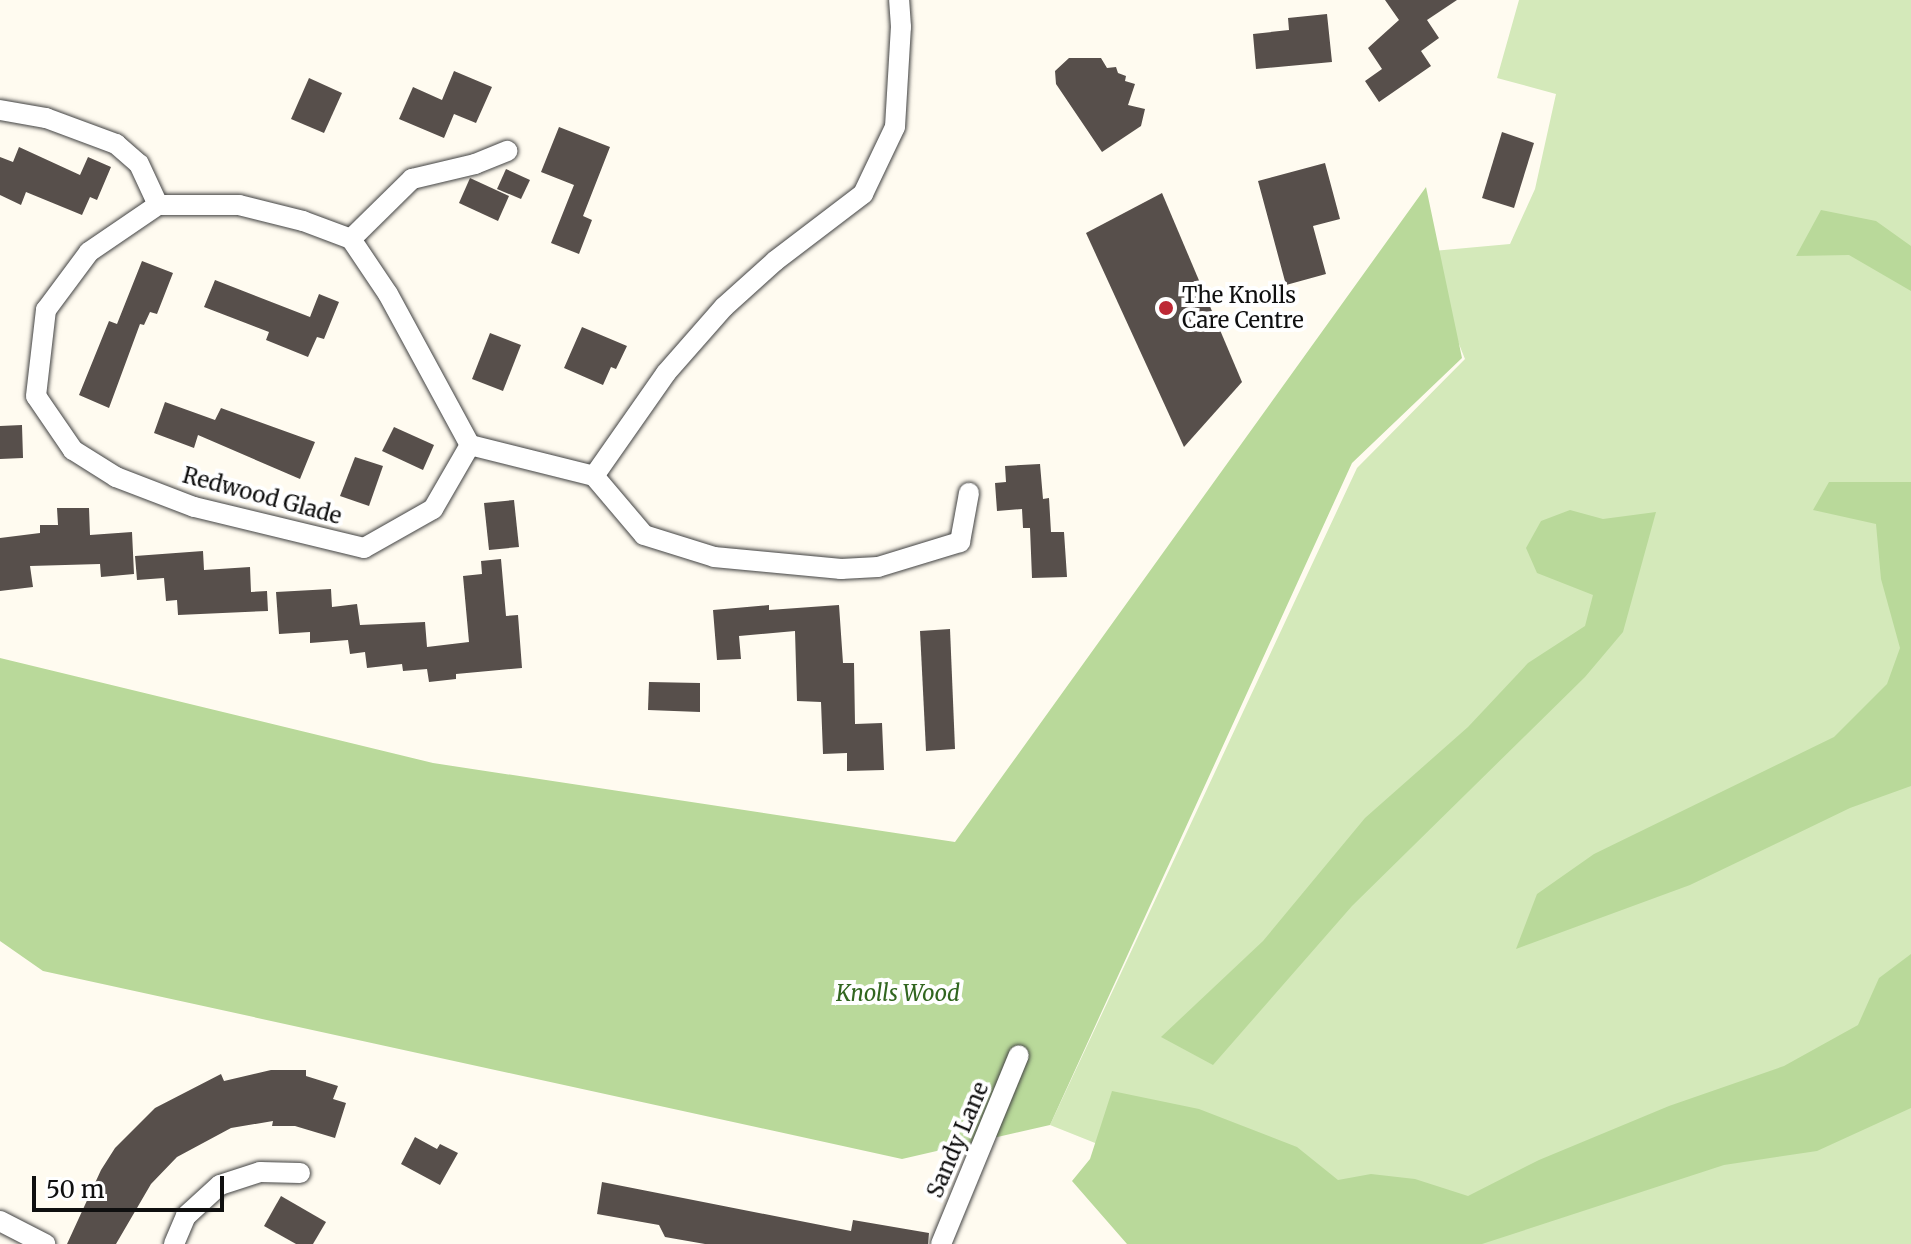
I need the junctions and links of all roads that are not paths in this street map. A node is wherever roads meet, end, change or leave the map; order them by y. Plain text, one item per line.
1 (899, 0) edge
2 (0, 110) edge
3 (507, 151) dead end
4 (158, 205) junction
5 (351, 239) junction
6 (470, 445) junction
7 (594, 476) junction
8 (969, 493) dead end
9 (1019, 1055) dead end
10 (300, 1173) dead end
11 (0, 1221) edge
12 (45, 1244) edge
13 (174, 1244) edge
14 (941, 1244) edge

1 - 7 street
2 - 4 street
3 - 5 street
4 - 5 street
4 - 6 street, Redwood Glade
5 - 6 street
6 - 7 street
7 - 8 street
9 - 14 street, Sandy Lane
10 - 13 street
11 - 12 street

